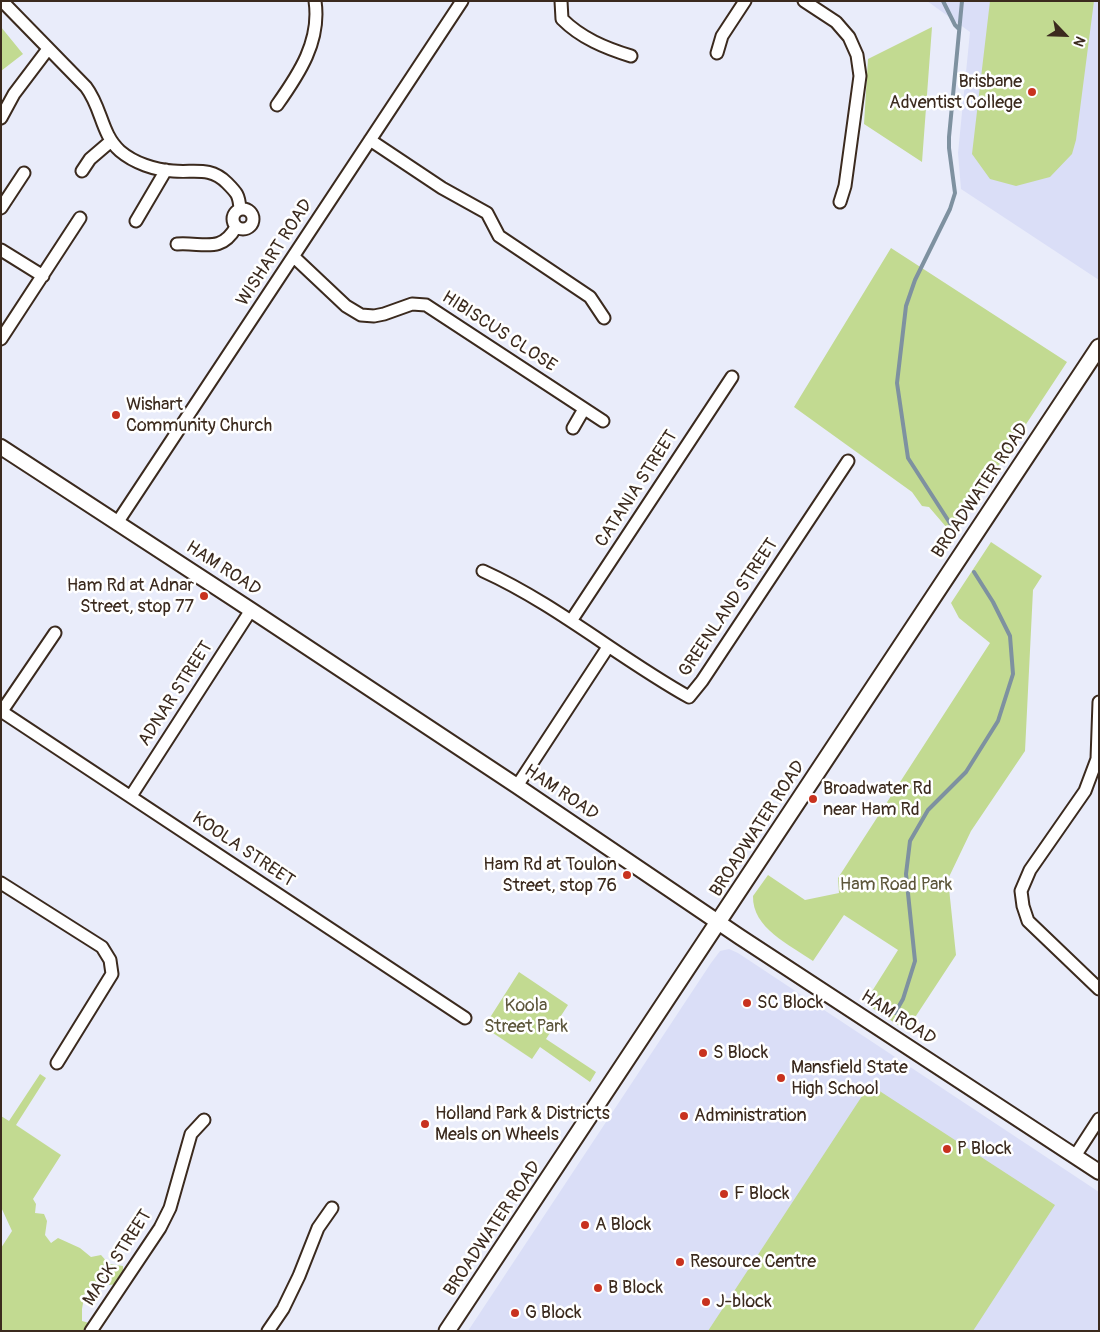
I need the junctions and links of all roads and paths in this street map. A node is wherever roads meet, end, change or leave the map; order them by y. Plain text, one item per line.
1 (2, 1) edge
2 (315, 1) edge
3 (462, 1) edge
4 (561, 1) edge
5 (745, 1) edge
6 (804, 1) edge
7 (48, 49) junction
8 (717, 53) dead end
9 (631, 56) dead end
10 (277, 106) dead end
11 (1, 118) edge
12 (370, 140) junction
13 (111, 141) junction
14 (166, 170) junction
15 (82, 171) dead end
16 (24, 173) dead end
17 (840, 202) dead end
18 (1, 208) edge
19 (240, 209) junction
20 (80, 218) dead end
21 (136, 221) dead end
22 (236, 227) junction
23 (177, 244) dead end
24 (1, 250) edge
25 (294, 257) junction
26 (42, 276) junction
27 (604, 318) dead end
28 (1, 340) edge
29 (1099, 347) edge
30 (732, 377) dead end
31 (584, 409) junction
32 (602, 421) dead end
33 (573, 428) dead end
34 (1, 447) edge
35 (848, 461) dead end
36 (117, 523) junction
37 (482, 571) dead end
38 (251, 610) junction
39 (571, 621) junction
40 (56, 633) dead end
41 (608, 647) junction
42 (1099, 702) edge
43 (2, 711) edge
44 (517, 786) junction
45 (131, 796) junction
46 (1, 884) edge
47 (718, 922) junction
48 (1099, 989) edge
49 (465, 1018) dead end
50 (57, 1063) dead end
51 (1099, 1119) edge
52 (204, 1120) dead end
53 (1075, 1156) junction
54 (1099, 1172) edge
55 (332, 1208) dead end
56 (91, 1331) edge
57 (268, 1331) edge
58 (447, 1331) edge

1 - 7 street
2 - 10 street
3 - 12 street, WISHART ROAD
4 - 9 street
5 - 8 street
6 - 17 street
7 - 11 street
7 - 13 street
12 - 25 street, WISHART ROAD
12 - 27 street
13 - 14 street
13 - 15 street
14 - 19 street
14 - 21 street
16 - 18 street
19 - 22 street
19 - 22 street
20 - 26 street
22 - 23 street
24 - 26 street
25 - 31 street, HIBISCUS CLOSE
25 - 36 street, WISHART ROAD
26 - 28 street
29 - 47 main road, BROADWATER ROAD
30 - 39 street, CATANIA STREET
31 - 32 street, HIBISCUS CLOSE
31 - 33 street
34 - 36 street, HAM ROAD
35 - 41 street, GREENLAND STREET
36 - 38 street, HAM ROAD
37 - 39 street, GREENLAND STREET
38 - 44 street, HAM ROAD
38 - 45 street, ADNAR STREET
39 - 41 street, GREENLAND STREET
40 - 43 street
41 - 44 street
42 - 48 street
43 - 45 street, KOOLA STREET
44 - 47 street, HAM ROAD
45 - 49 street, KOOLA STREET
46 - 50 street
47 - 53 street, HAM ROAD
47 - 58 main road, BROADWATER ROAD
51 - 53 street
52 - 56 street, MACK STREET
53 - 54 street, HAM ROAD
55 - 57 street

